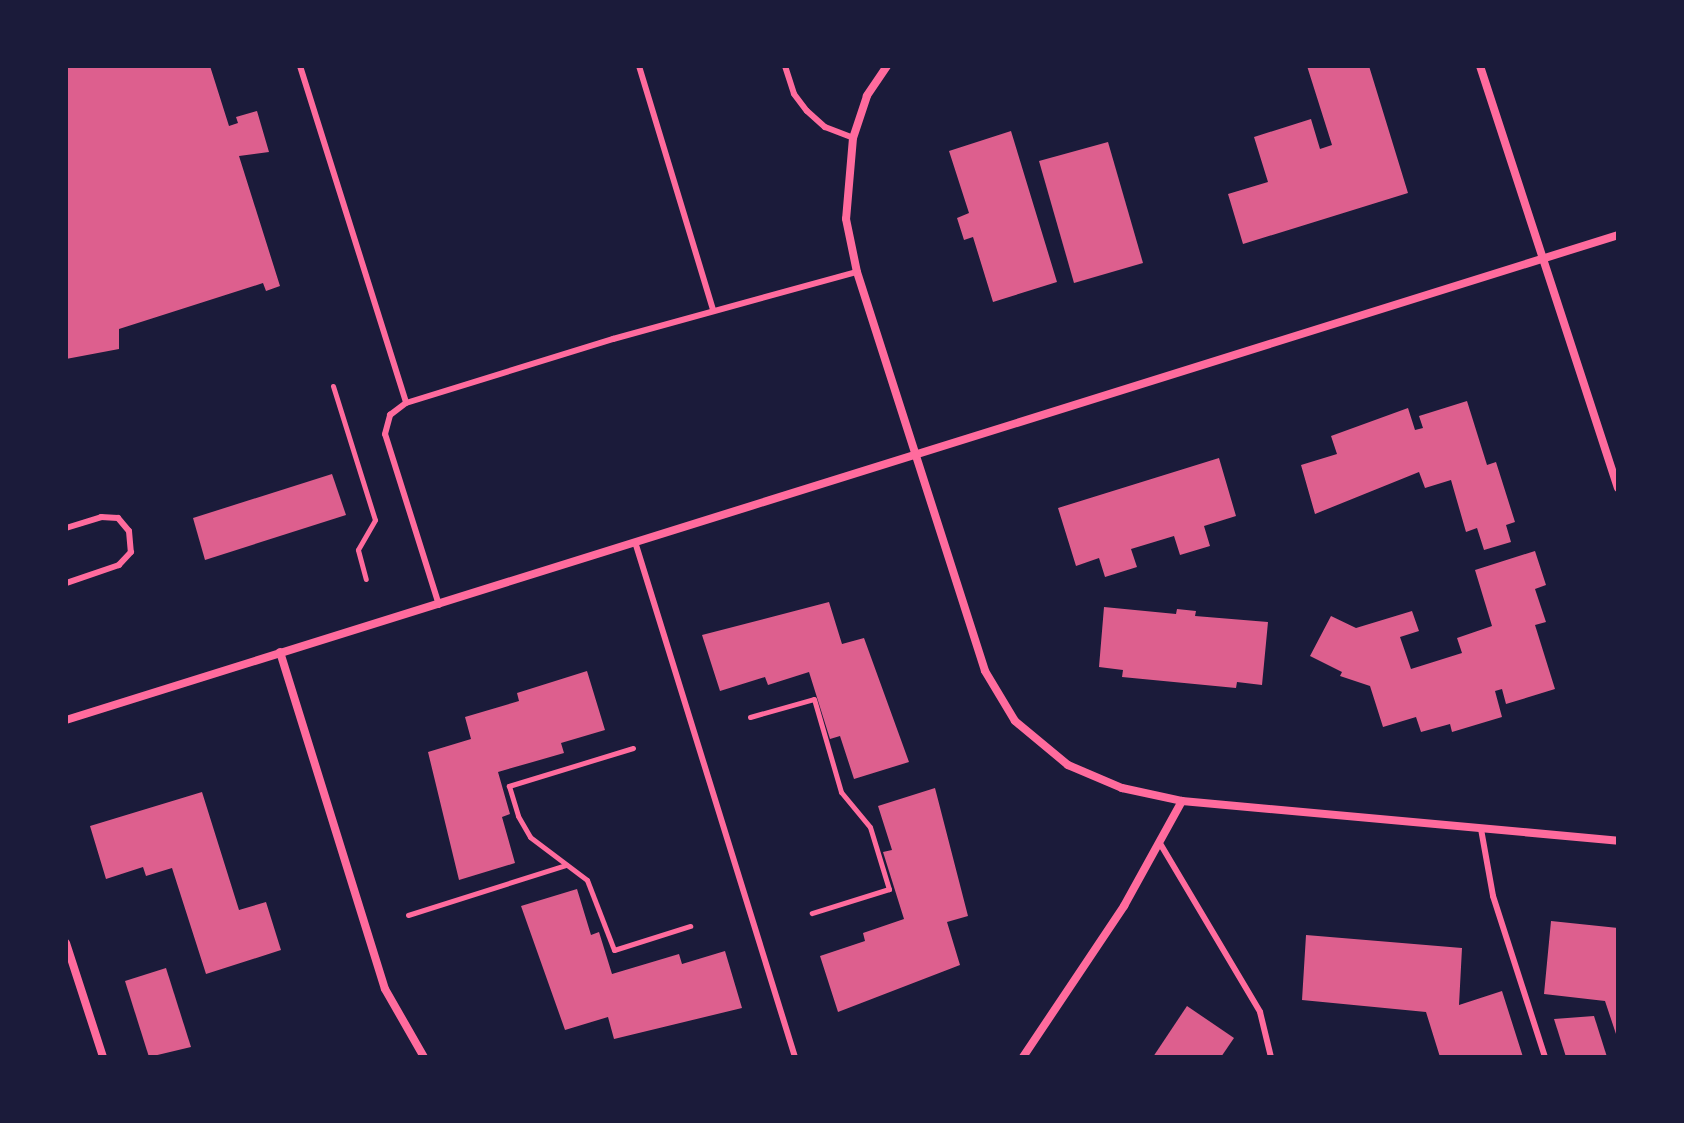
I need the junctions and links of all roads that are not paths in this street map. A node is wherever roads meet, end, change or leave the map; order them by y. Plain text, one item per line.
1 (300, 66) edge
2 (639, 66) edge
3 (785, 66) edge
4 (887, 66) edge
5 (1480, 66) edge
6 (853, 138) junction
7 (1618, 235) edge
8 (1543, 258) junction
9 (857, 272) junction
10 (713, 309) junction
11 (406, 403) junction
12 (916, 457) junction
13 (1618, 488) edge
14 (66, 528) edge
15 (636, 545) junction
16 (66, 583) edge
17 (439, 605) junction
18 (280, 652) junction
19 (66, 720) edge
20 (1182, 801) junction
21 (1481, 829) junction
22 (1618, 841) edge
23 (1161, 845) junction
24 (66, 943) edge
25 (103, 1057) edge
26 (424, 1057) edge
27 (795, 1057) edge
28 (1023, 1057) edge
29 (1271, 1057) edge
30 (1545, 1057) edge

1 - 11 lane
2 - 10 lane
3 - 6 lane
4 - 6 street
5 - 8 street
6 - 9 street
7 - 8 street
8 - 12 street
8 - 13 street
9 - 10 lane
9 - 12 street
10 - 11 lane
11 - 17 lane
12 - 15 street
12 - 20 street
14 - 16 lane
15 - 17 street
15 - 27 lane
17 - 18 street
18 - 19 street
18 - 26 street
20 - 21 street
20 - 23 street
21 - 22 street
21 - 30 lane
23 - 28 street
23 - 29 lane
24 - 25 street

